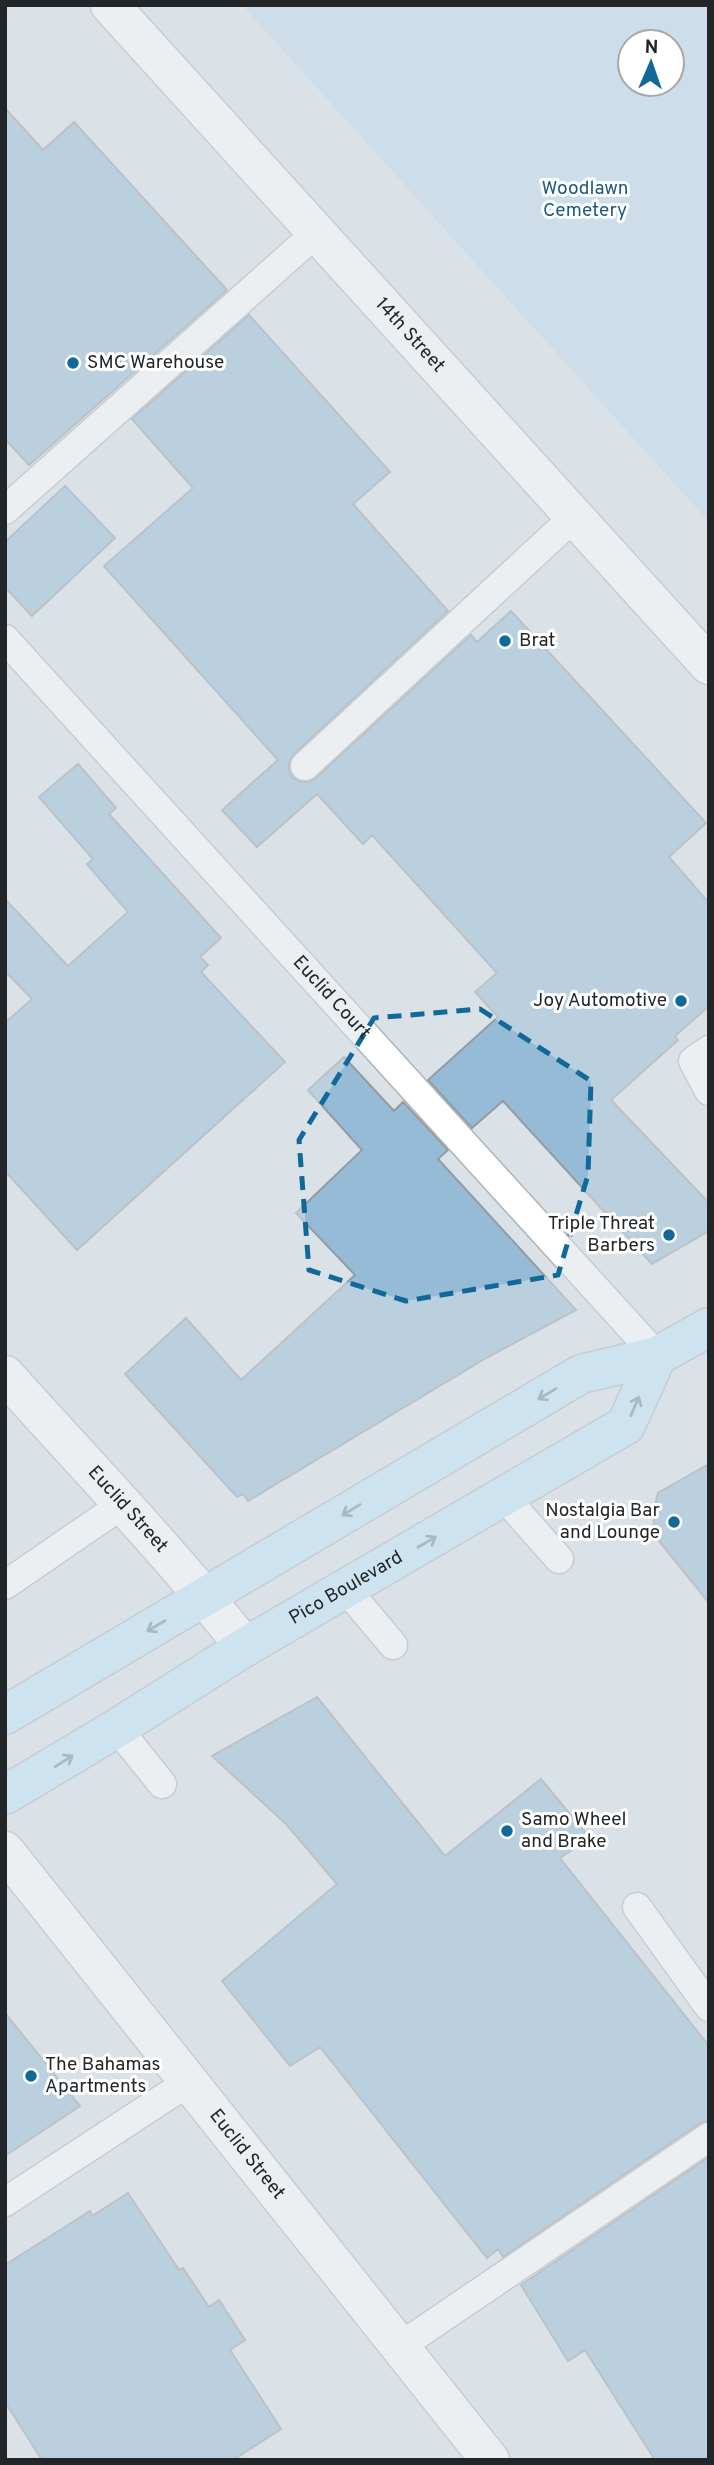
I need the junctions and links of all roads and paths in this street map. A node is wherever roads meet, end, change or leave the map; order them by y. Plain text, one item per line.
1 (110, 5) edge
2 (316, 233) junction
3 (5, 510) edge
4 (574, 517) junction
5 (5, 639) edge
6 (709, 665) edge
7 (305, 766) dead end
8 (709, 1050) edge
9 (709, 1091) edge
10 (709, 1327) edge
11 (657, 1356) junction
12 (5, 1375) edge
13 (505, 1498) junction
14 (123, 1504) junction
15 (559, 1559) dead end
16 (5, 1585) edge
17 (346, 1589) junction
18 (205, 1597) junction
19 (393, 1644) dead end
20 (246, 1647) junction
21 (5, 1714) edge
22 (117, 1728) junction
23 (162, 1784) dead end
24 (5, 1795) edge
25 (5, 1851) edge
26 (637, 1907) dead end
27 (709, 2007) edge
28 (190, 2081) junction
29 (709, 2137) edge
30 (5, 2202) edge
31 (399, 2347) junction
32 (479, 2456) edge

1 - 2 street, 14th Street
2 - 3 lane
2 - 4 street, 14th Street
4 - 6 street, 14th Street
4 - 7 lane
5 - 11 lane, Euclid Court
8 - 9 lane
10 - 11 main road
13 -> 11 main road, Pico Boulevard
11 -> 18 main road
12 - 14 street, Euclid Street
13 - 15 lane
17 -> 13 main road, Pico Boulevard
14 - 16 lane
14 - 18 street, Euclid Street
17 - 19 lane
17 - 20 main road, Pico Boulevard
18 - 20 street, Euclid Street
18 -> 21 main road
20 - 22 main road, Pico Boulevard
22 - 23 lane
24 -> 22 main road, Pico Boulevard
25 - 28 street, Euclid Street
26 - 27 lane
28 - 30 lane
28 - 31 street, Euclid Street
29 - 31 lane
31 - 32 street, Euclid Street

